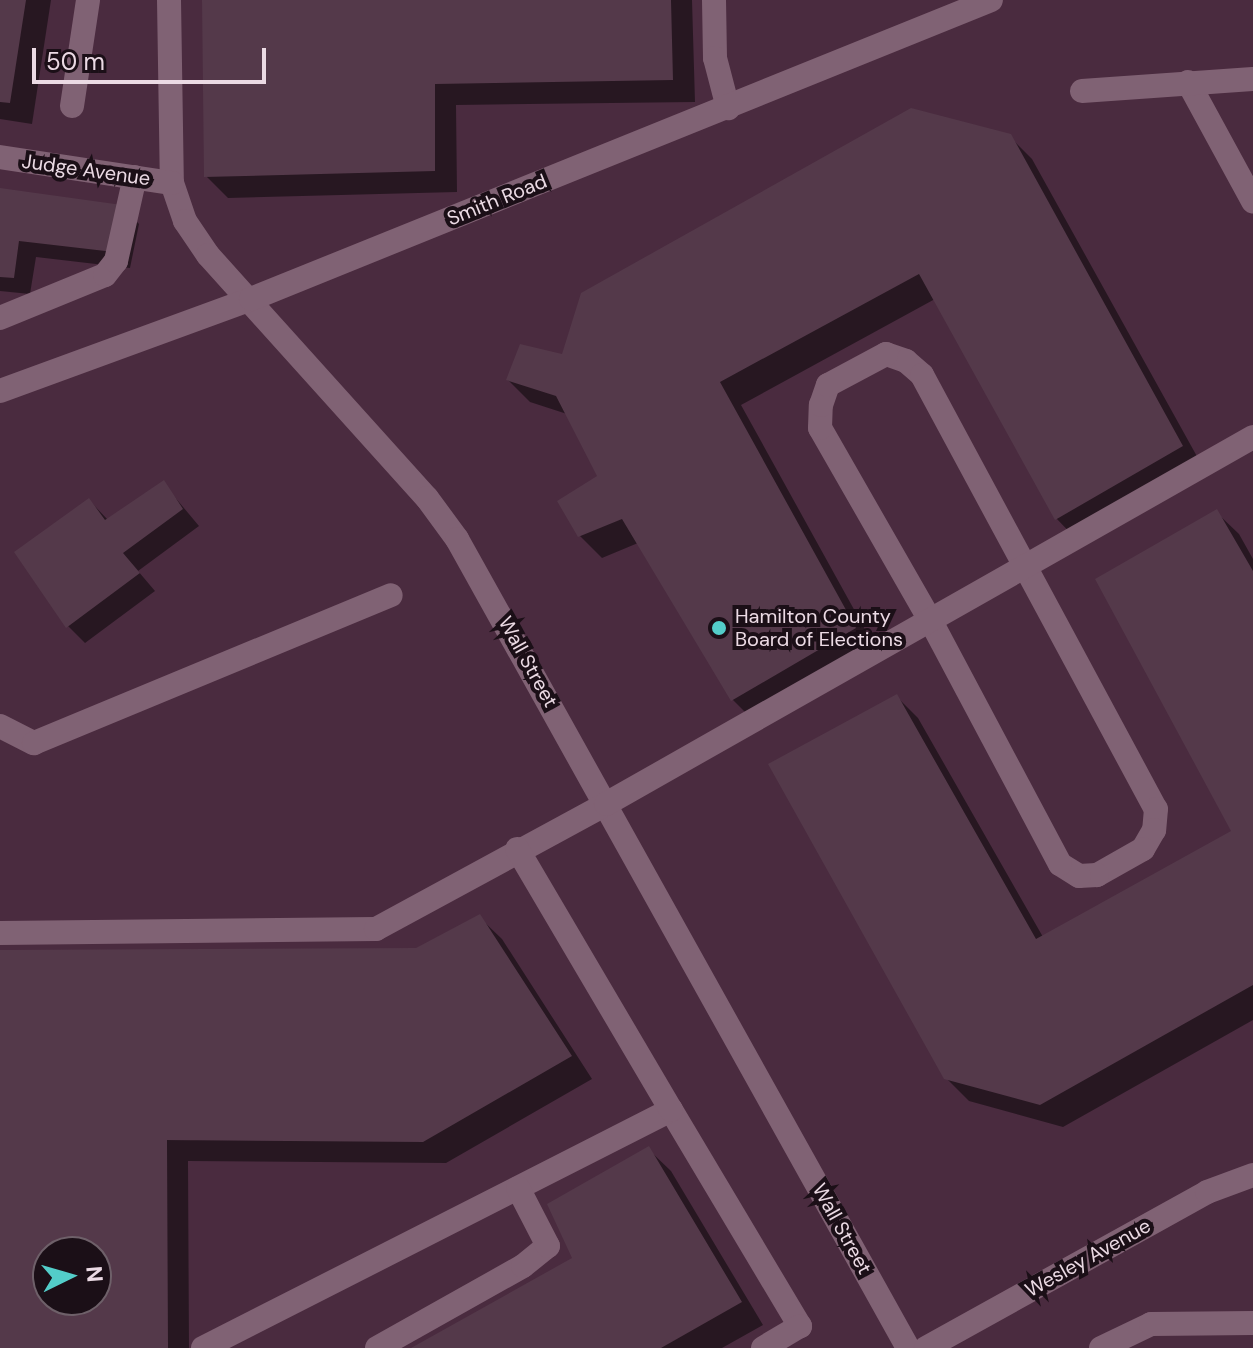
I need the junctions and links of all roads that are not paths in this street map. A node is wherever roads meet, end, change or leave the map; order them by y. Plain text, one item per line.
1 (88, 0) edge
2 (169, 0) edge
3 (714, 0) edge
4 (991, 0) edge
5 (1253, 79) edge
6 (1188, 82) junction
7 (1082, 91) dead end
8 (72, 106) dead end
9 (728, 108) junction
10 (0, 157) edge
11 (135, 177) junction
12 (172, 183) junction
13 (1253, 201) edge
14 (251, 299) junction
15 (0, 318) edge
16 (0, 391) edge
17 (1253, 437) edge
18 (1026, 565) junction
19 (391, 595) dead end
20 (930, 620) junction
21 (0, 726) edge
22 (606, 804) junction
23 (517, 849) junction
24 (0, 933) edge
25 (671, 1110) junction
26 (1253, 1175) edge
27 (518, 1188) junction
28 (1253, 1323) edge
29 (203, 1348) edge
30 (377, 1348) edge
31 (763, 1348) edge
32 (908, 1348) edge
33 (926, 1348) edge
34 (1101, 1348) edge

1 - 8 street
2 - 12 street, Wall Street
3 - 9 street
4 - 9 street, Smith Road
5 - 6 street
6 - 7 street
6 - 13 street
9 - 14 street, Smith Road
10 - 11 street, Judge Avenue
11 - 12 street, Judge Avenue
11 - 15 street
12 - 14 street, Wall Street
14 - 16 street, Smith Road
14 - 22 street, Wall Street
17 - 18 street
18 - 20 street
18 - 20 street
18 - 20 street
19 - 21 street
20 - 22 street
22 - 23 street
22 - 32 street, Wall Street
23 - 24 street
23 - 25 street
25 - 27 street
25 - 31 street
26 - 33 street, Wesley Avenue
27 - 29 street
27 - 30 street
28 - 34 street

